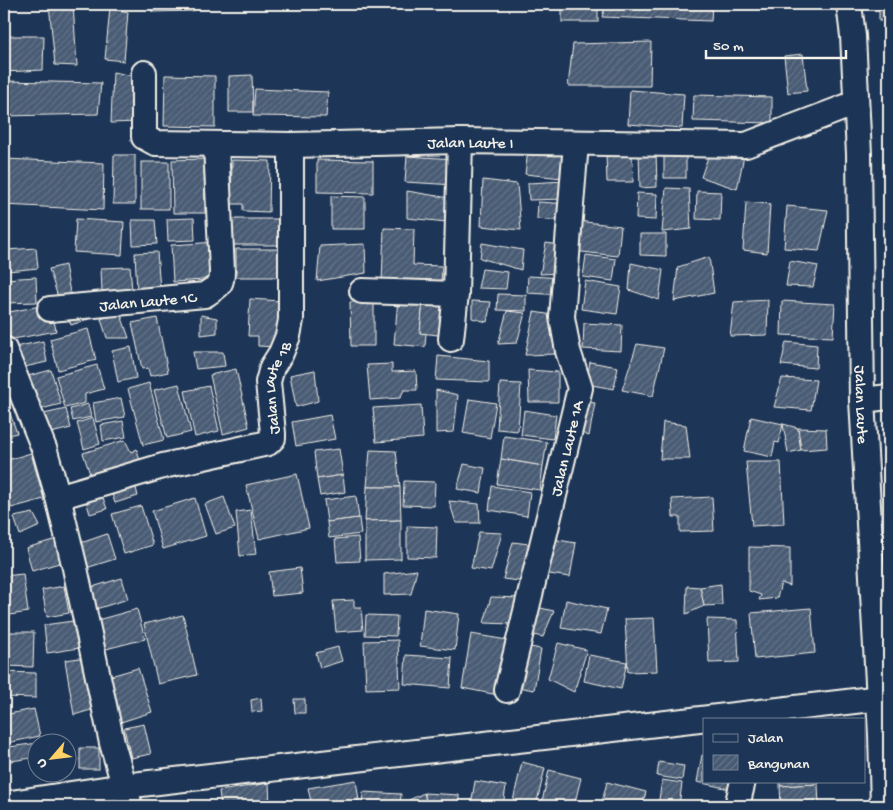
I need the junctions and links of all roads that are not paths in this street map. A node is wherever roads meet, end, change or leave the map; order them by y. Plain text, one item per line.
1 (850, 4) edge
2 (144, 73) dead end
3 (856, 103) junction
4 (460, 141) junction
5 (576, 143) junction
6 (216, 145) junction
7 (291, 145) junction
8 (362, 292) dead end
9 (456, 294) junction
10 (50, 309) dead end
11 (451, 339) dead end
12 (4, 349) edge
13 (889, 397) edge
14 (862, 400) junction
15 (58, 497) junction
16 (507, 690) dead end
17 (884, 698) edge
18 (764, 715) edge
19 (734, 718) edge
20 (703, 721) edge
21 (873, 736) edge
22 (743, 782) edge
23 (127, 796) edge
24 (4, 804) edge
25 (737, 806) edge
26 (883, 806) edge

1 - 3 street, Jalan Laute
2 - 6 street, Jalan Laute I
3 - 5 street, Jalan Laute I
3 - 14 street, Jalan Laute
4 - 5 street, Jalan Laute I
4 - 7 street, Jalan Laute I
4 - 9 street
5 - 16 street, Jalan Laute 1A
6 - 7 street, Jalan Laute I
6 - 10 street, Jalan Laute 1C
7 - 15 street, Jalan Laute 1B
8 - 9 street
9 - 11 street
12 - 15 street
13 - 14 street
14 - 17 street, Jalan Laute
15 - 23 street
17 - 18 street
17 - 21 street, Jalan Laute
18 - 19 street
20 - 23 street
21 - 26 street, Jalan Laute
22 - 25 street
23 - 24 street

